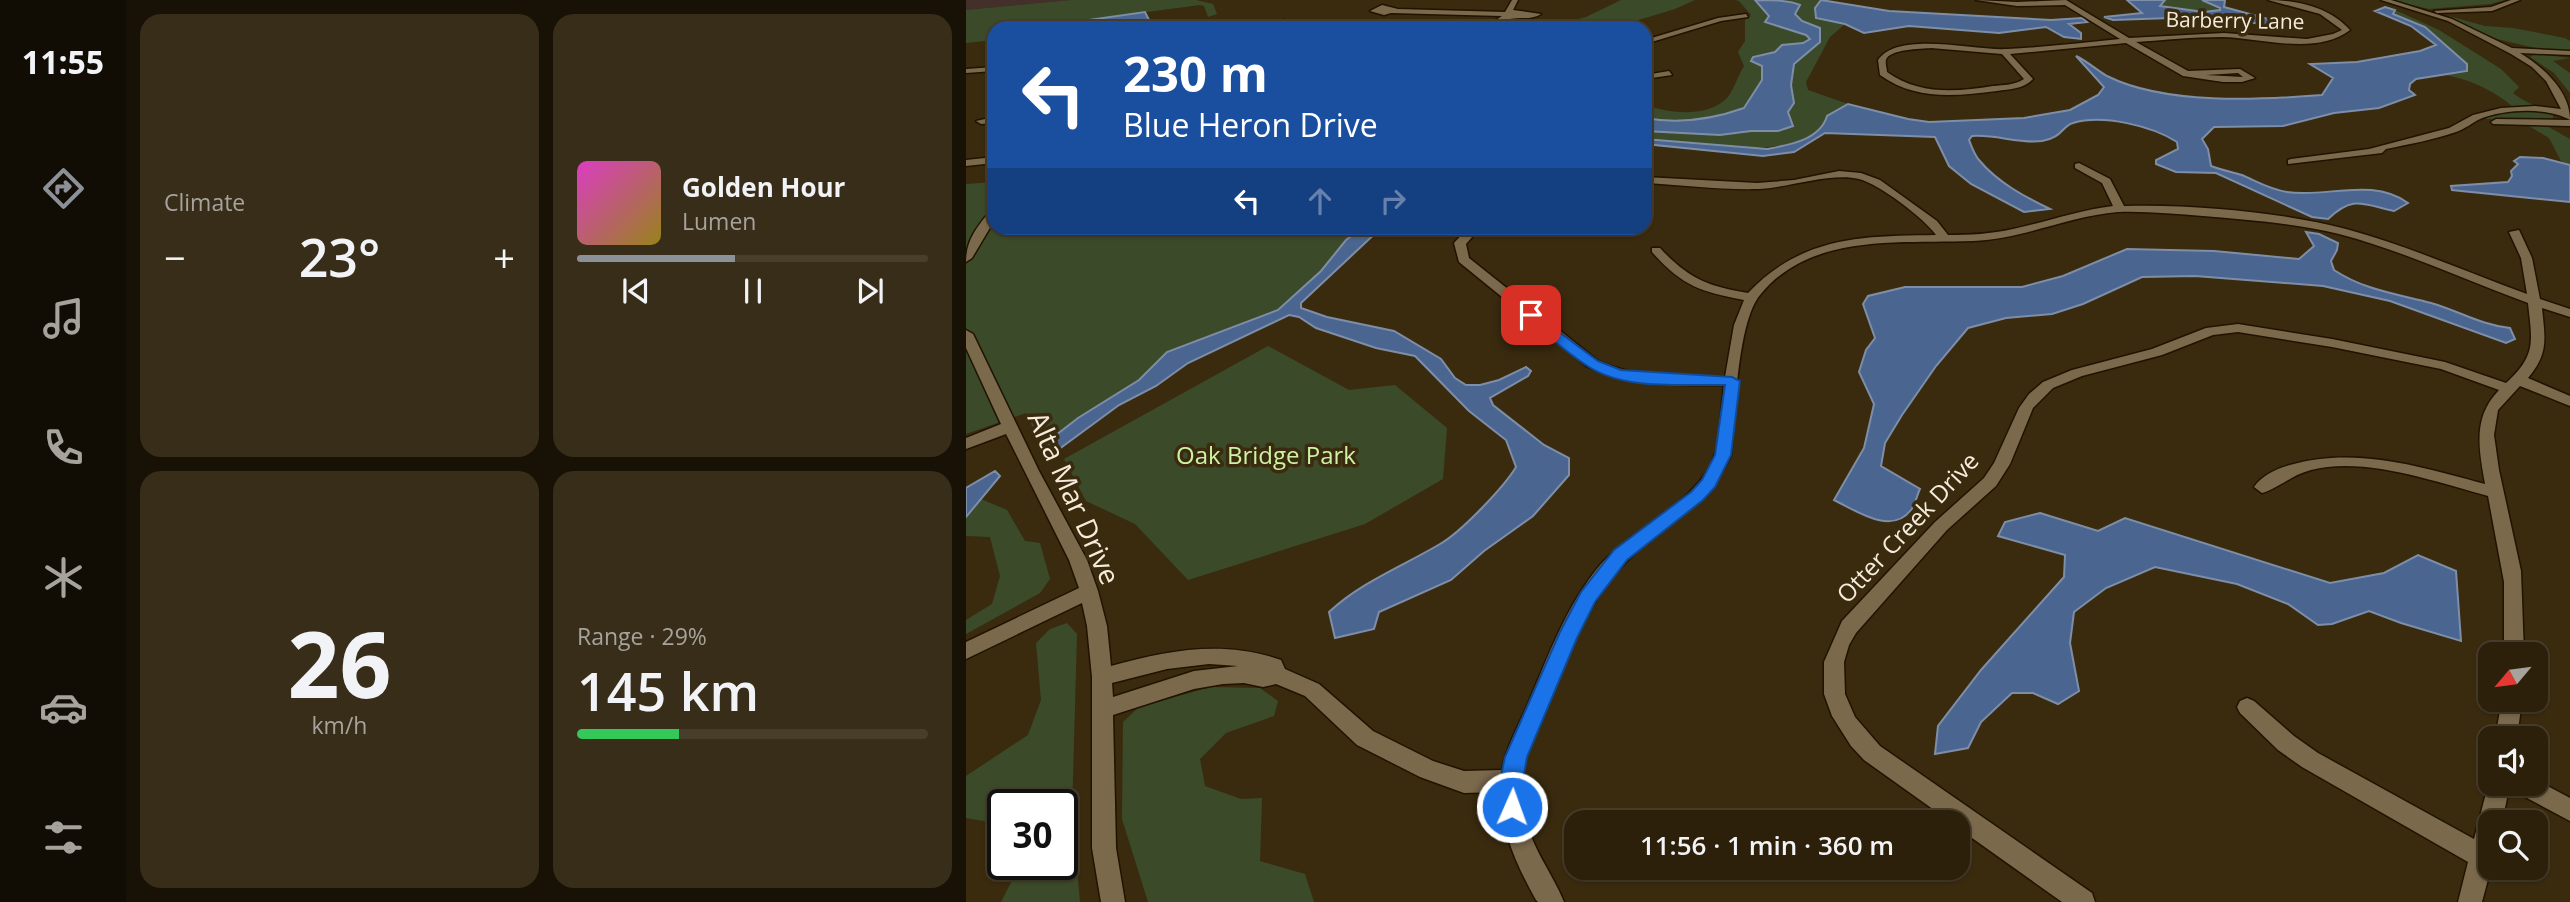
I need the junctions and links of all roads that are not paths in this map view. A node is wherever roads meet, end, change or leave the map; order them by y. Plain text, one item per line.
1 (1515, 0) edge
2 (1979, 0) edge
3 (2517, 0) edge
4 (2271, 1) edge
5 (2380, 1) edge
6 (2064, 2) edge
7 (1393, 11) dead end
8 (2413, 13) junction
9 (2427, 13) junction
10 (1508, 14) junction
11 (1420, 16) junction
12 (1746, 16) dead end
13 (1399, 20) dead end
14 (1498, 21) edge
15 (1652, 40) edge
16 (2123, 40) junction
17 (2489, 49) junction
18 (2510, 50) junction
19 (2004, 52) junction
20 (2570, 53) edge
21 (2501, 56) dead end
22 (987, 70) edge
23 (966, 71) edge
24 (1669, 73) dead end
25 (2186, 74) junction
26 (1652, 76) edge
27 (2535, 78) dead end
28 (2556, 95) junction
29 (2568, 114) edge
30 (981, 121) dead end
31 (987, 121) edge
32 (2570, 123) edge
33 (2466, 124) junction
34 (987, 161) edge
35 (2291, 162) dead end
36 (966, 163) edge
37 (2079, 166) dead end
38 (1652, 180) edge
39 (2120, 209) junction
40 (987, 222) edge
41 (2515, 232) dead end
42 (1467, 235) edge
43 (1944, 238) junction
44 (1656, 250) dead end
45 (966, 258) edge
46 (1751, 297) junction
47 (2532, 301) junction
48 (2570, 313) edge
49 (966, 334) edge
50 (1732, 381) junction
51 (2514, 385) junction
52 (2570, 401) edge
53 (1011, 426) junction
54 (966, 444) edge
55 (2262, 487) dead end
56 (2497, 493) junction
57 (1089, 591) junction
58 (2514, 642) edge
59 (966, 651) edge
60 (1277, 674) junction
61 (1102, 677) junction
62 (2247, 707) dead end
63 (1103, 709) junction
64 (1511, 780) junction
65 (2544, 796) edge
66 (2570, 810) edge
67 (2478, 854) edge
68 (2478, 874) edge
69 (1113, 902) edge
70 (1552, 902) edge
71 (2083, 902) edge
72 (2470, 902) edge

1 - 10 street
2 - 6 street
3 - 9 street
4 - 16 street, Barberry Lane
5 - 8 street
5 - 9 street
6 - 16 street
7 - 11 street
8 - 9 street
8 - 17 street
9 - 18 street
10 - 11 street
10 - 14 street
11 - 13 street
12 - 15 street
16 - 19 street
16 - 25 street
17 - 18 street
17 - 21 street
18 - 20 street
18 - 28 street
19 - 19 street
22 - 23 street
24 - 26 street
25 - 25 street
27 - 28 street
28 - 29 street
29 - 33 street
30 - 31 street
32 - 33 street
33 - 35 street
34 - 36 street
37 - 39 street
38 - 43 street
39 - 43 street
39 - 47 street
40 - 45 street
41 - 47 street
42 - 50 street
43 - 46 street
44 - 46 street
46 - 50 street
47 - 48 street
47 - 51 street
49 - 53 street, Alta Mar Drive
50 - 64 street
51 - 52 street, Otter Creek Drive
51 - 56 street
51 - 71 street, Otter Creek Drive
53 - 54 street
53 - 57 street, Alta Mar Drive
55 - 56 street
56 - 58 street
57 - 59 street
57 - 61 street, Alta Mar Drive
60 - 61 street
60 - 63 street
60 - 64 street
61 - 63 street, Alta Mar Drive
62 - 67 street
63 - 69 street, Alta Mar Drive
64 - 70 street
65 - 66 street
68 - 72 street

